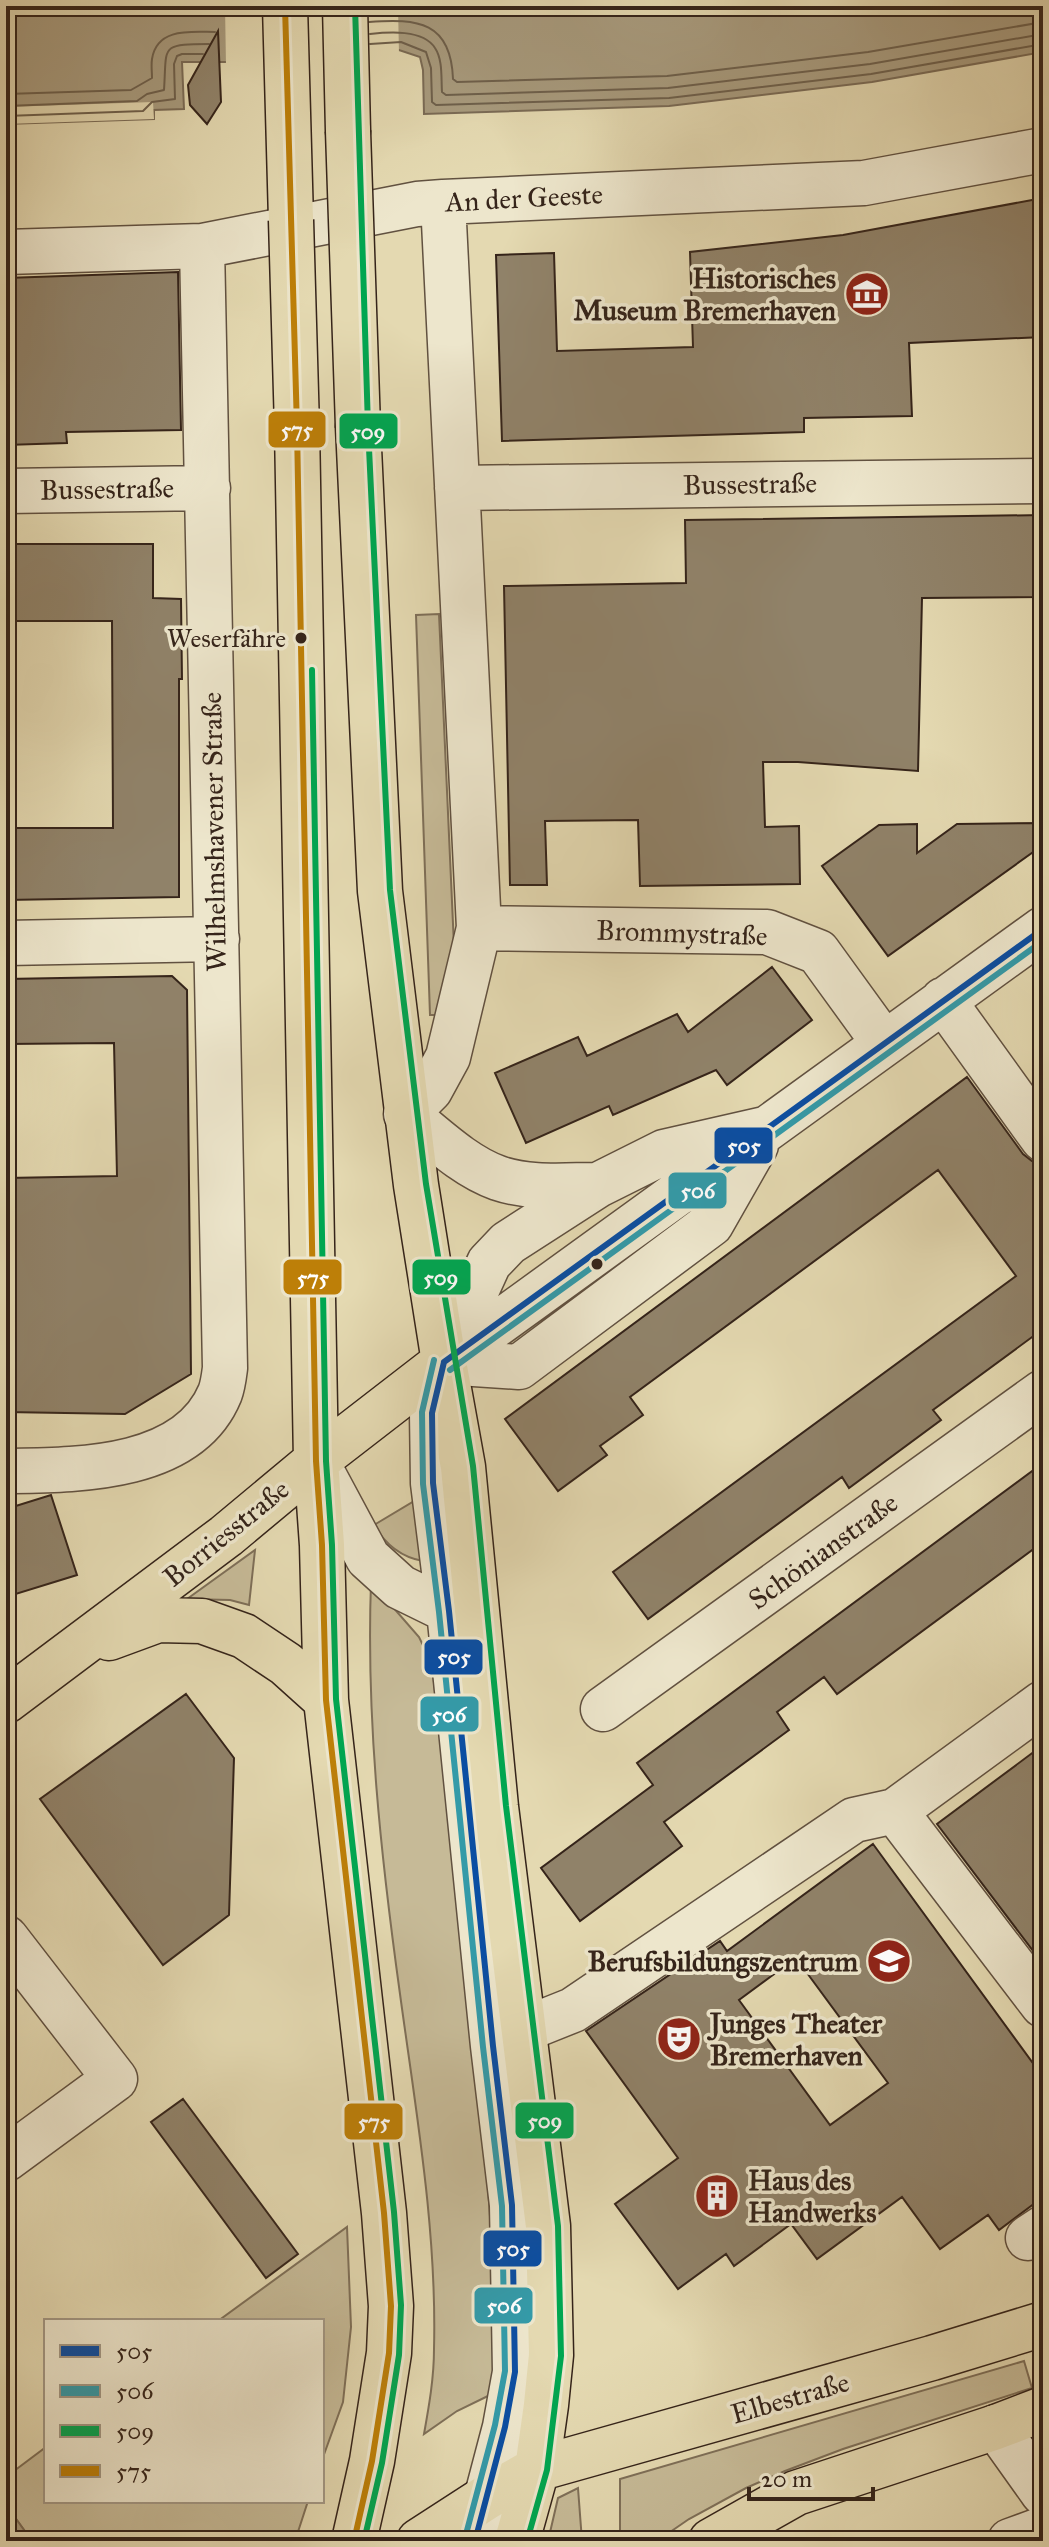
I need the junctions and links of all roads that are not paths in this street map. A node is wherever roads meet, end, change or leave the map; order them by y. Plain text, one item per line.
1 (285, 6) edge
2 (345, 6) edge
3 (1043, 150) edge
4 (443, 202) junction
5 (202, 246) junction
6 (6, 252) edge
7 (1043, 481) edge
8 (208, 488) junction
9 (457, 488) junction
10 (6, 491) edge
11 (479, 928) junction
12 (1043, 929) edge
13 (217, 939) junction
14 (6, 943) edge
15 (943, 1000) junction
16 (884, 1043) junction
17 (406, 1114) junction
18 (765, 1129) junction
19 (1043, 1139) edge
20 (598, 1185) junction
21 (444, 1362) junction
22 (1043, 1392) edge
23 (316, 1461) junction
24 (6, 1471) edge
25 (449, 1611) junction
26 (76, 1650) junction
27 (326, 1700) junction
28 (6, 1701) edge
29 (1043, 1703) edge
30 (603, 1709) dead end
31 (895, 1811) junction
32 (6, 1938) edge
33 (1043, 2005) edge
34 (523, 2030) junction
35 (6, 2159) edge
36 (1043, 2324) edge
37 (1043, 2409) edge
38 (996, 2427) junction
39 (537, 2469) junction
40 (1043, 2493) edge
41 (487, 2497) junction
42 (1043, 2529) edge
43 (354, 2541) edge
44 (419, 2541) edge
45 (475, 2541) edge
46 (517, 2541) edge
47 (711, 2541) edge
48 (1010, 2541) edge

1 - 23 main road, bridge
2 - 17 main road, bridge
3 - 4 street, An der Geeste
4 - 5 street, An der Geeste
4 - 9 street
5 - 6 street, An der Geeste
5 - 8 street, Wilhelmshavener Straße
7 - 9 street, Bussestraße
8 - 10 street, Bussestraße
8 - 13 street, Wilhelmshavener Straße
9 - 11 street
11 - 16 street, Brommystraße
11 - 17 street
12 - 15 street, Borriesstraße
13 - 14 street
13 - 24 street, Wilhelmshavener Straße
15 - 16 street, Borriesstraße
15 - 19 street
16 - 18 street, Borriesstraße
17 - 20 street, Borriesstraße
17 - 21 main road
18 - 20 street, Borriesstraße
18 - 21 street, Borriesstraße
20 - 21 street, Borriesstraße
21 - 23 main road, Borriesstraße
21 - 25 street
21 - 34 main road
22 - 30 street, Schönianstraße
23 - 25 street
23 - 26 main road, Borriesstraße
23 - 27 main road
25 - 41 street
26 - 27 main road
26 - 28 main road, Borriesstraße
27 - 43 main road
29 - 31 street
31 - 33 street
31 - 34 street
32 - 35 street
34 - 39 main road
36 - 39 main road, Elbestraße
37 - 38 main road
38 - 40 street
38 - 47 main road
39 - 41 main road, Elbestraße
39 - 46 main road
41 - 44 main road, Elbestraße
41 - 45 street
42 - 48 street

